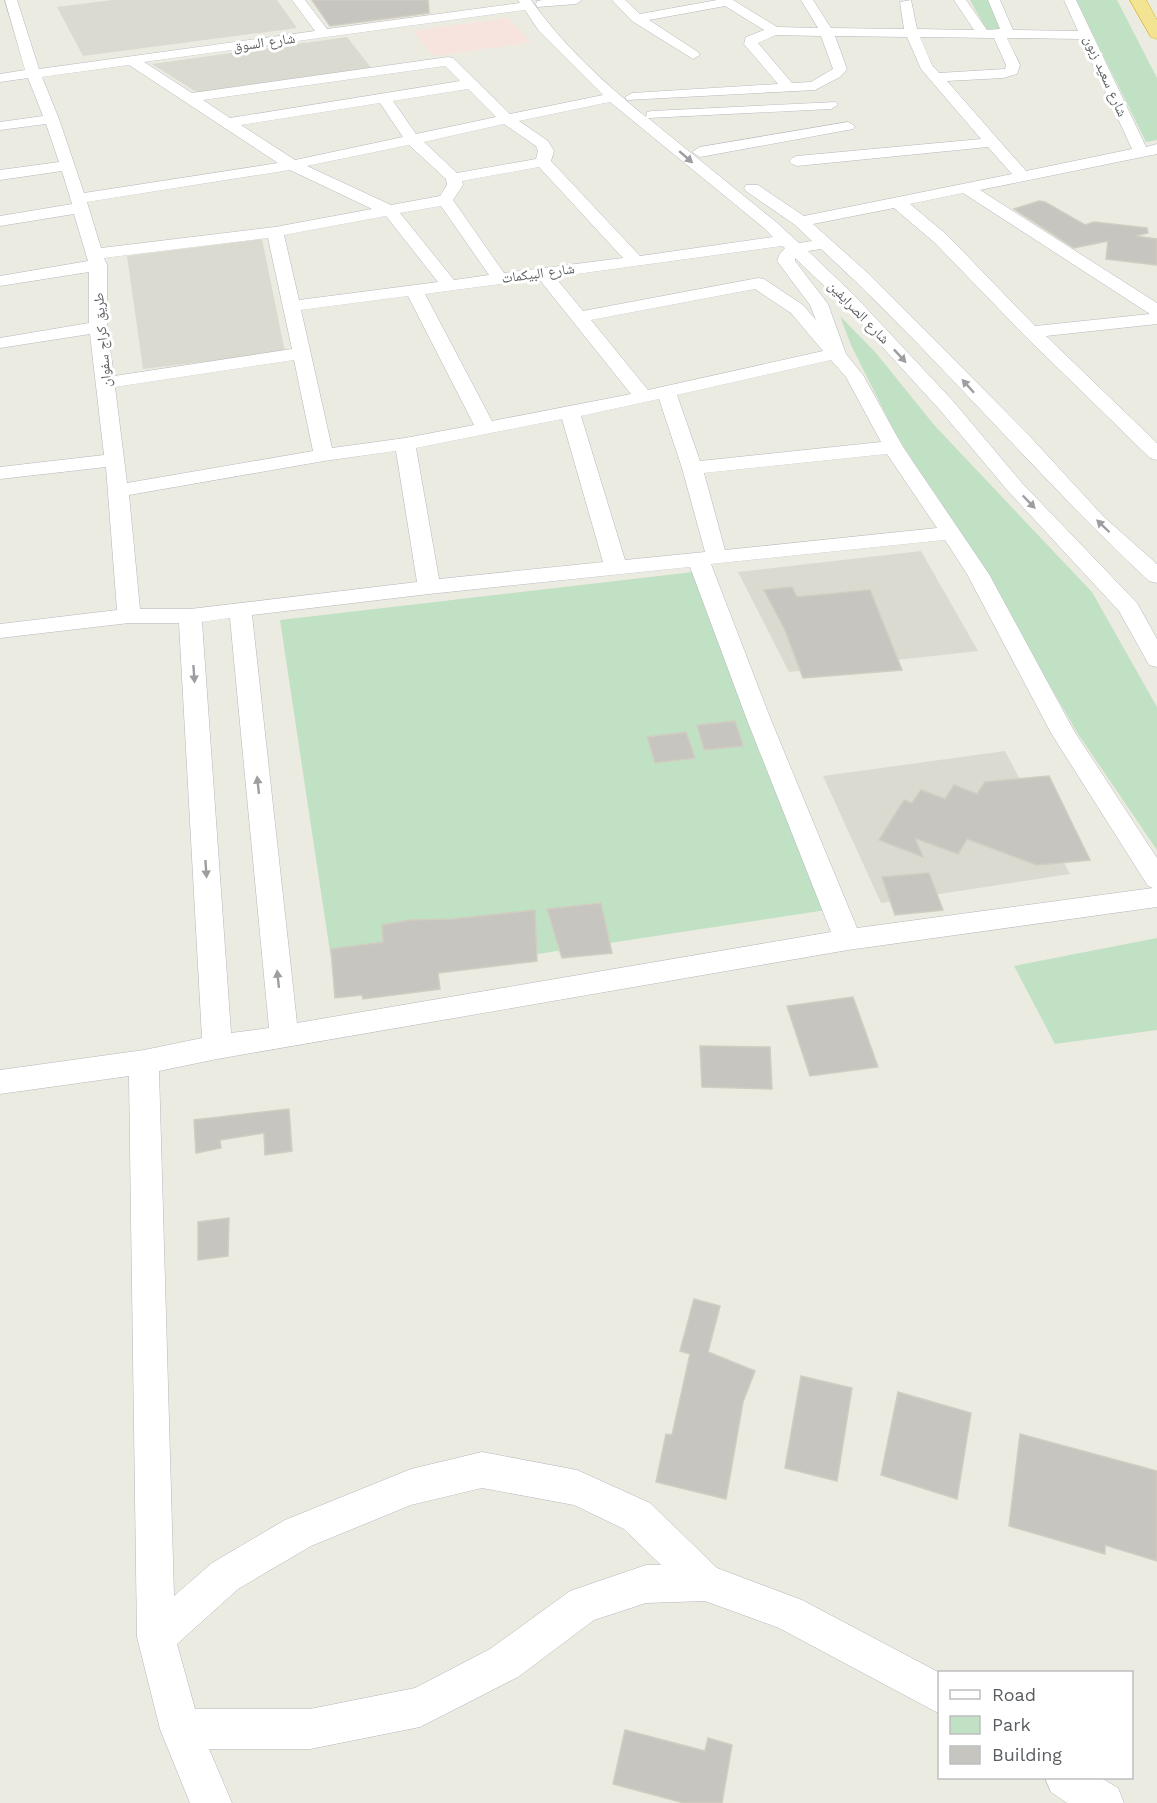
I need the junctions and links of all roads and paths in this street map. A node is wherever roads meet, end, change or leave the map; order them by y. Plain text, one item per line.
1 (11, 0) edge
2 (298, 0) edge
3 (576, 0) edge
4 (618, 0) edge
5 (807, 0) edge
6 (960, 0) edge
7 (993, 0) edge
8 (1070, 0) edge
9 (1138, 0) edge
10 (726, 1) edge
11 (906, 2) dead end
12 (533, 3) edge
13 (408, 7) dead end
14 (637, 18) junction
15 (419, 21) junction
16 (826, 30) junction
17 (774, 31) junction
18 (911, 31) junction
19 (982, 33) junction
20 (1003, 33) junction
21 (324, 34) junction
22 (1157, 34) edge
23 (1088, 35) junction
24 (693, 55) dead end
25 (131, 60) junction
26 (33, 73) junction
27 (936, 77) junction
28 (0, 78) edge
29 (471, 84) junction
30 (815, 86) junction
31 (788, 87) junction
32 (613, 97) junction
33 (190, 98) junction
34 (632, 98) junction
35 (384, 99) junction
36 (831, 105) junction
37 (652, 115) junction
38 (52, 119) junction
39 (506, 119) junction
40 (228, 123) junction
41 (0, 126) edge
42 (848, 126) junction
43 (413, 140) junction
44 (992, 142) junction
45 (1149, 150) edge
46 (700, 152) junction
47 (870, 154) junction
48 (797, 161) dead end
49 (543, 162) junction
50 (68, 165) junction
51 (292, 165) junction
52 (717, 174) junction
53 (0, 175) edge
54 (1021, 175) junction
55 (454, 178) junction
56 (964, 187) junction
57 (445, 200) junction
58 (896, 201) junction
59 (80, 204) junction
60 (390, 211) junction
61 (0, 221) edge
62 (801, 222) junction
63 (275, 232) junction
64 (825, 243) junction
65 (789, 244) junction
66 (725, 250) junction
67 (95, 260) junction
68 (634, 260) junction
69 (543, 273) junction
70 (500, 278) junction
71 (0, 281) edge
72 (758, 283) junction
73 (449, 285) junction
74 (414, 290) junction
75 (848, 298) junction
76 (819, 304) junction
77 (292, 306) junction
78 (797, 309) junction
79 (1157, 311) edge
80 (579, 317) junction
81 (1157, 319) edge
82 (98, 327) junction
83 (1031, 332) junction
84 (0, 343) edge
85 (303, 353) junction
86 (837, 353) junction
87 (106, 383) junction
88 (666, 390) junction
89 (643, 396) junction
90 (570, 412) junction
91 (486, 428) junction
92 (405, 444) junction
93 (893, 447) junction
94 (1157, 454) edge
95 (324, 455) junction
96 (115, 459) junction
97 (692, 468) junction
98 (0, 473) edge
99 (118, 491) junction
100 (952, 533) junction
101 (707, 559) junction
102 (616, 568) junction
103 (1153, 574) edge
104 (429, 587) junction
105 (1109, 587) junction
106 (240, 610) junction
107 (129, 616) junction
108 (190, 616) junction
109 (0, 631) edge
110 (1157, 660) edge
111 (1157, 879) edge
112 (1157, 897) edge
113 (848, 940) junction
114 (284, 1037) junction
115 (217, 1047) junction
116 (144, 1062) junction
117 (0, 1082) edge
118 (705, 1582) junction
119 (156, 1637) junction
120 (938, 1694) edge
121 (180, 1729) junction
122 (1067, 1779) edge
123 (211, 1803) edge
124 (1103, 1803) edge

1 - 26 street, طريق كراج سفوان
2 - 21 street
3 - 12 street, شارع السوق
4 - 14 street
5 - 16 street
6 - 19 street
7 - 20 street
8 - 23 street, شارع سعيد زبون
9 - 22 highway
10 - 14 street
10 - 17 street
11 - 18 street
12 - 15 street, شارع السوق
12 - 32 street, شارع الصرايفين
12 - 34 street, شارع الصرايفين
13 - 15 street
14 - 24 street
15 - 21 street, شارع السوق
16 - 17 street
16 - 18 street
16 - 30 street
17 - 31 street
18 - 19 street
18 - 27 street
19 - 20 street
20 - 23 street
20 - 27 street
21 - 25 street, شارع السوق
23 - 45 street, شارع سعيد زبون
25 - 26 street, شارع السوق
25 - 33 street
26 - 28 street, شارع السوق
26 - 38 street, طريق كراج سفوان
27 - 44 street
29 - 33 street
29 - 35 street
29 - 39 street
30 - 31 street
30 - 36 street
31 - 34 street
32 - 39 street
32 -> 52 street, شارع الصرايفين
33 - 40 street
34 - 37 street, شارع الصرايفين
35 - 40 street
35 - 43 street
36 - 37 street
36 - 42 street
37 - 46 street, شارع الصرايفين
38 - 41 street
38 - 50 street, طريق كراج سفوان
39 - 43 street
39 - 49 street
40 - 51 street
42 - 46 street
42 - 47 street
43 - 51 street
43 - 55 street
44 - 47 street
44 - 54 street
45 - 54 street
46 - 52 street, شارع الصرايفين
47 - 48 street
49 - 55 street
49 - 68 street
50 - 53 street
50 - 59 street, طريق كراج سفوان
51 - 59 street
51 - 60 street
52 - 62 street, شارع الصرايفين
52 - 65 street, شارع الصرايفين
54 - 56 street
55 - 57 street
56 - 58 street
56 - 79 street
57 - 60 street
57 - 70 street
58 - 62 street
58 - 83 street
59 - 61 street
59 - 67 street, طريق كراج سفوان
60 - 63 street
60 - 73 street
62 - 64 street, شارع الصرايفين
63 - 67 street
63 - 77 street
64 - 65 street, شارع البيكمات
103 -> 64 street, شارع الصرايفين
65 - 66 street, شارع البيكمات
65 - 75 street, شارع الصرايفين
65 - 76 street
66 - 68 street, شارع البيكمات
66 - 72 street
67 - 71 street
67 - 82 street, طريق كراج سفوان
68 - 69 street, شارع البيكمات
69 - 70 street, شارع البيكمات
69 - 80 street
70 - 73 street, شارع البيكمات
72 - 78 street
72 - 80 street
73 - 74 street, شارع البيكمات
74 - 77 street, شارع البيكمات
74 - 91 street
75 - 76 street
75 -> 105 street, شارع الصرايفين
76 - 78 street
76 - 86 street
77 - 85 street
78 - 86 street
80 - 89 street
81 - 83 street
82 - 84 street
82 - 87 street, طريق كراج سفوان
83 - 94 street
85 - 87 street
85 - 95 street
86 - 88 street
86 - 93 street
87 - 96 street, طريق كراج سفوان
88 - 89 street
88 - 97 street
89 - 90 street
90 - 91 street
90 - 102 street
91 - 92 street
92 - 95 street
92 - 104 street
93 - 97 street
93 - 100 street
95 - 99 street
96 - 98 street
96 - 99 street, طريق كراج سفوان
97 - 101 street
99 - 107 street, طريق كراج سفوان
100 - 101 street
100 - 111 street
101 - 102 street
101 - 113 street
102 - 104 street
103 - 105 street
104 - 106 street
105 - 110 street, شارع الصرايفين
106 - 108 street
114 -> 106 street
107 - 108 street
107 - 109 street
108 -> 115 street
112 - 113 street
113 - 114 street
114 - 115 street
115 - 116 street
116 - 117 street
116 - 119 street
118 - 119 street
118 - 120 street
118 - 121 street
119 - 121 street
121 - 123 street
122 - 124 street

